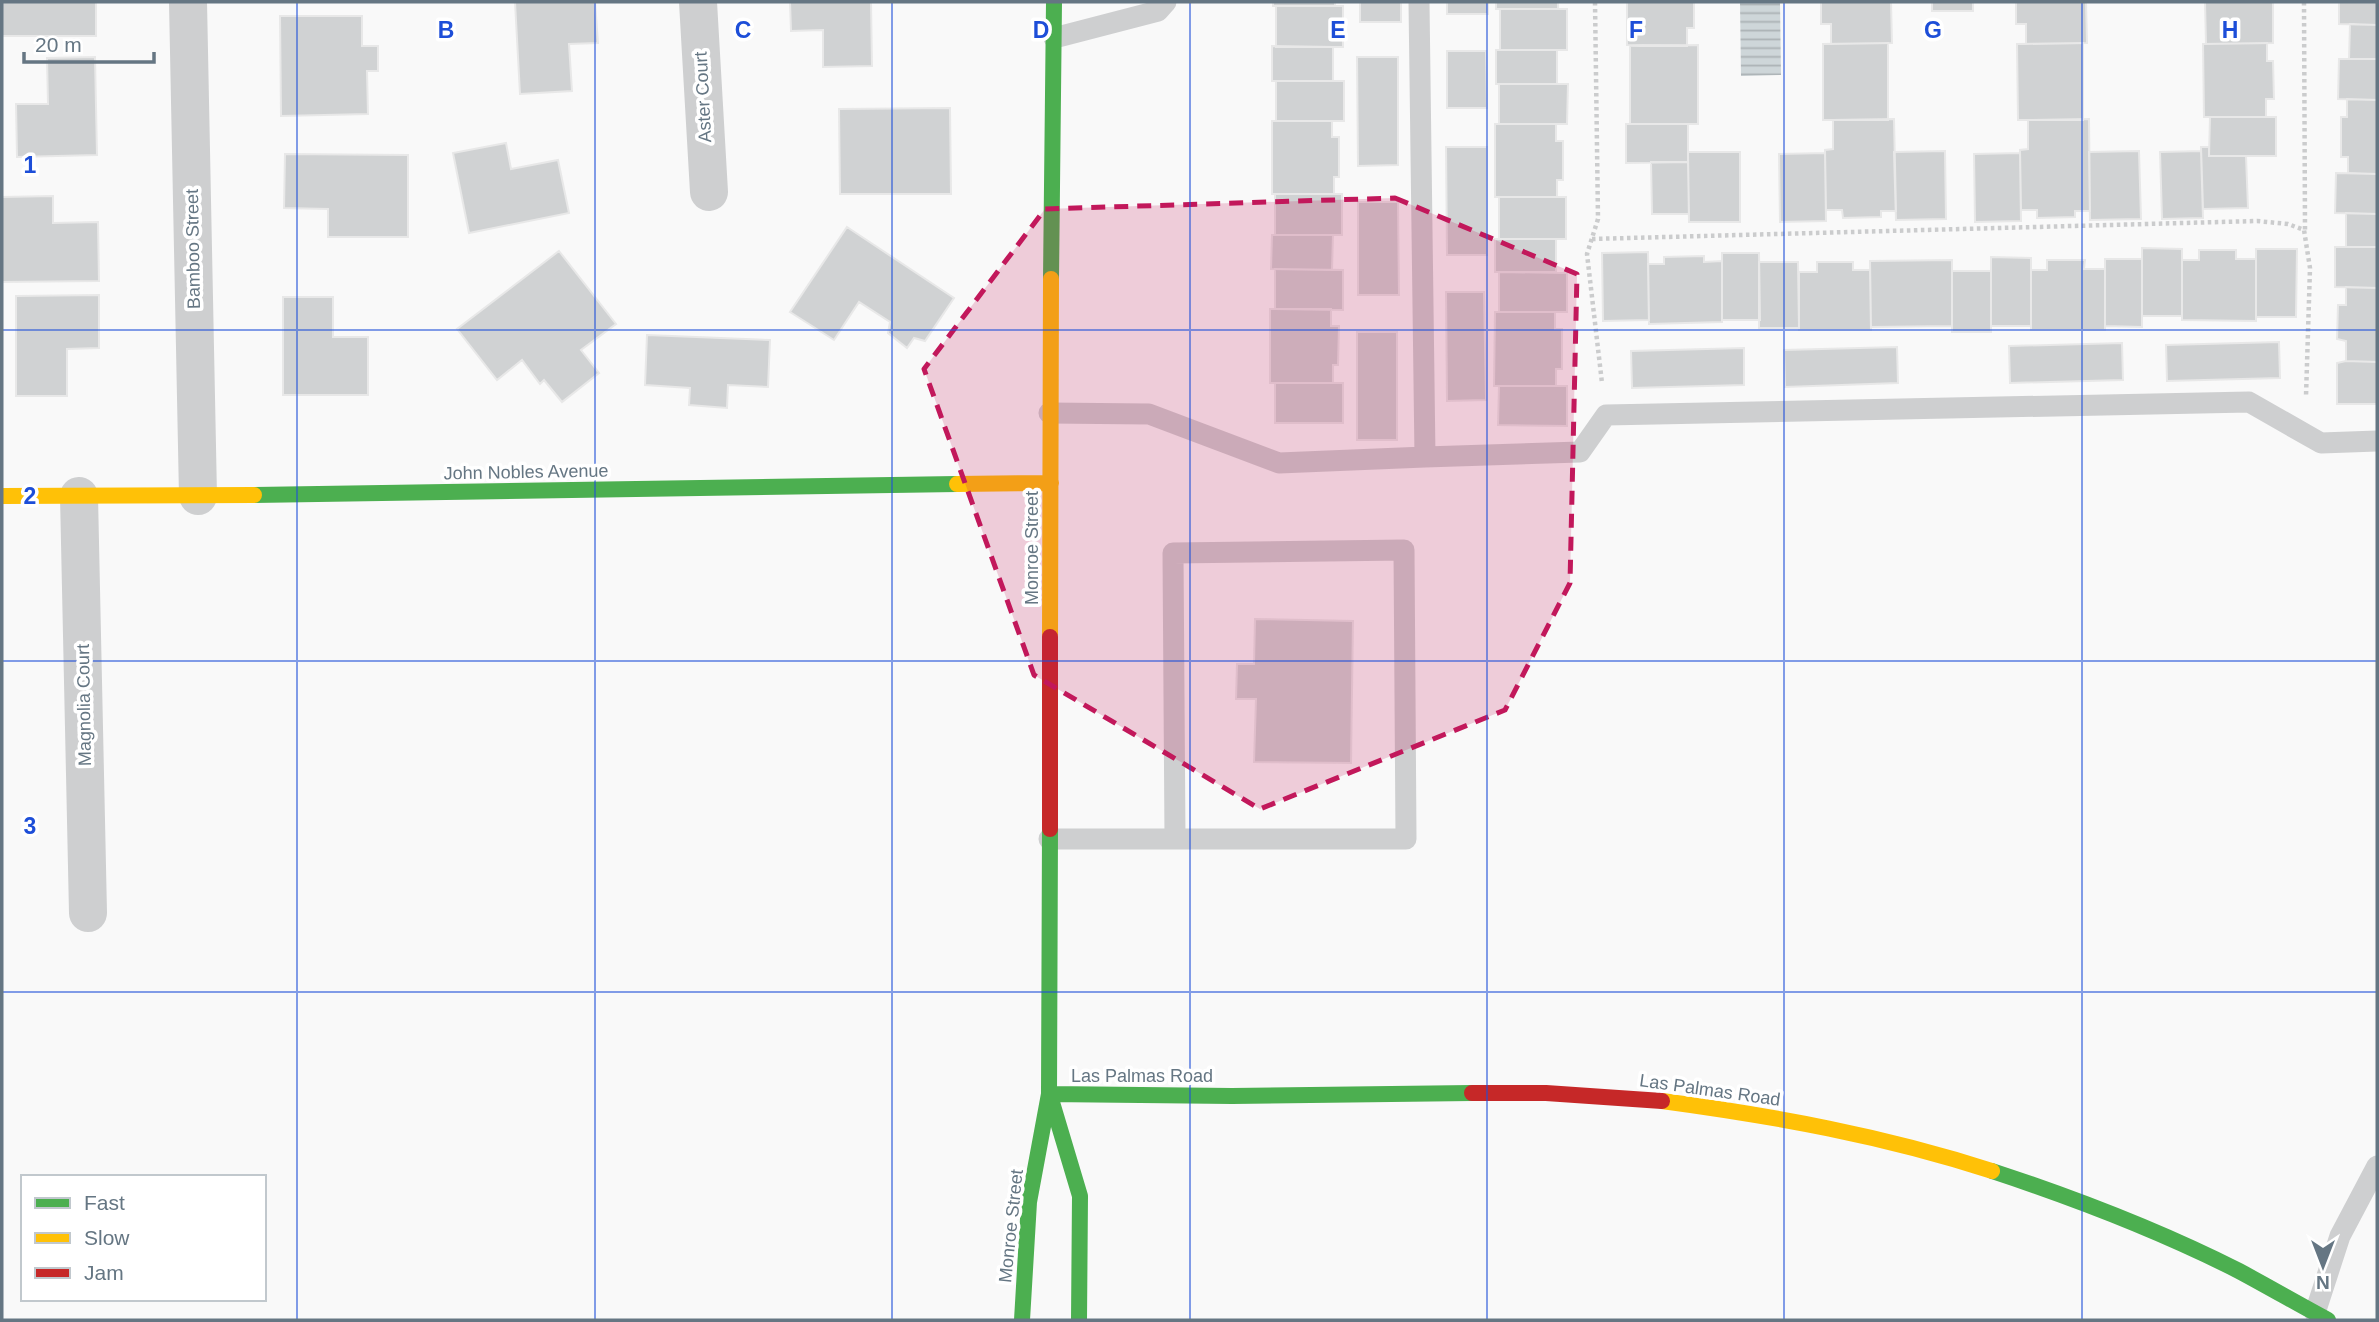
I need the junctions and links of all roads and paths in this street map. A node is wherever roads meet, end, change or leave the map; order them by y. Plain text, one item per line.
1 (188, 2) edge
2 (698, 2) edge
3 (1054, 2) edge
4 (1166, 2) edge
5 (1419, 2) edge
6 (1595, 2) edge
7 (2304, 2) edge
8 (1054, 38) junction
9 (709, 192) dead end
10 (2305, 234) junction
11 (1592, 239) junction
12 (1049, 413) junction
13 (1606, 415) junction
14 (2304, 433) junction
15 (2377, 442) edge
16 (1425, 457) junction
17 (1051, 483) junction
18 (2, 496) edge
19 (79, 496) junction
20 (198, 496) junction
21 (1049, 839) junction
22 (1175, 839) junction
23 (88, 913) dead end
24 (1049, 1094) junction
25 (2377, 1166) edge
26 (2321, 1317) edge
27 (1022, 1320) edge
28 (1079, 1320) edge

1 - 20 street, Bamboo Street
2 - 9 street, Aster Court
3 - 8 main road, Monroe Street
4 - 8 lane
5 - 16 lane
6 - 11 path
7 - 10 path
8 - 12 main road, Monroe Street
10 - 11 path
10 - 14 path
11 - 13 path
12 - 16 lane
12 - 17 main road, Monroe Street
13 - 14 lane
13 - 16 lane
14 - 15 lane
17 - 20 main road, John Nobles Avenue
17 - 21 main road, Monroe Street
18 - 19 main road, John Nobles Avenue
19 - 20 main road, John Nobles Avenue
19 - 23 street, Magnolia Court
21 - 22 lane
21 - 24 main road, Monroe Street
22 - 22 lane
24 - 26 main road, Las Palmas Road
24 - 27 main road, Monroe Street
24 - 28 main road, Monroe Street
25 - 26 lane

